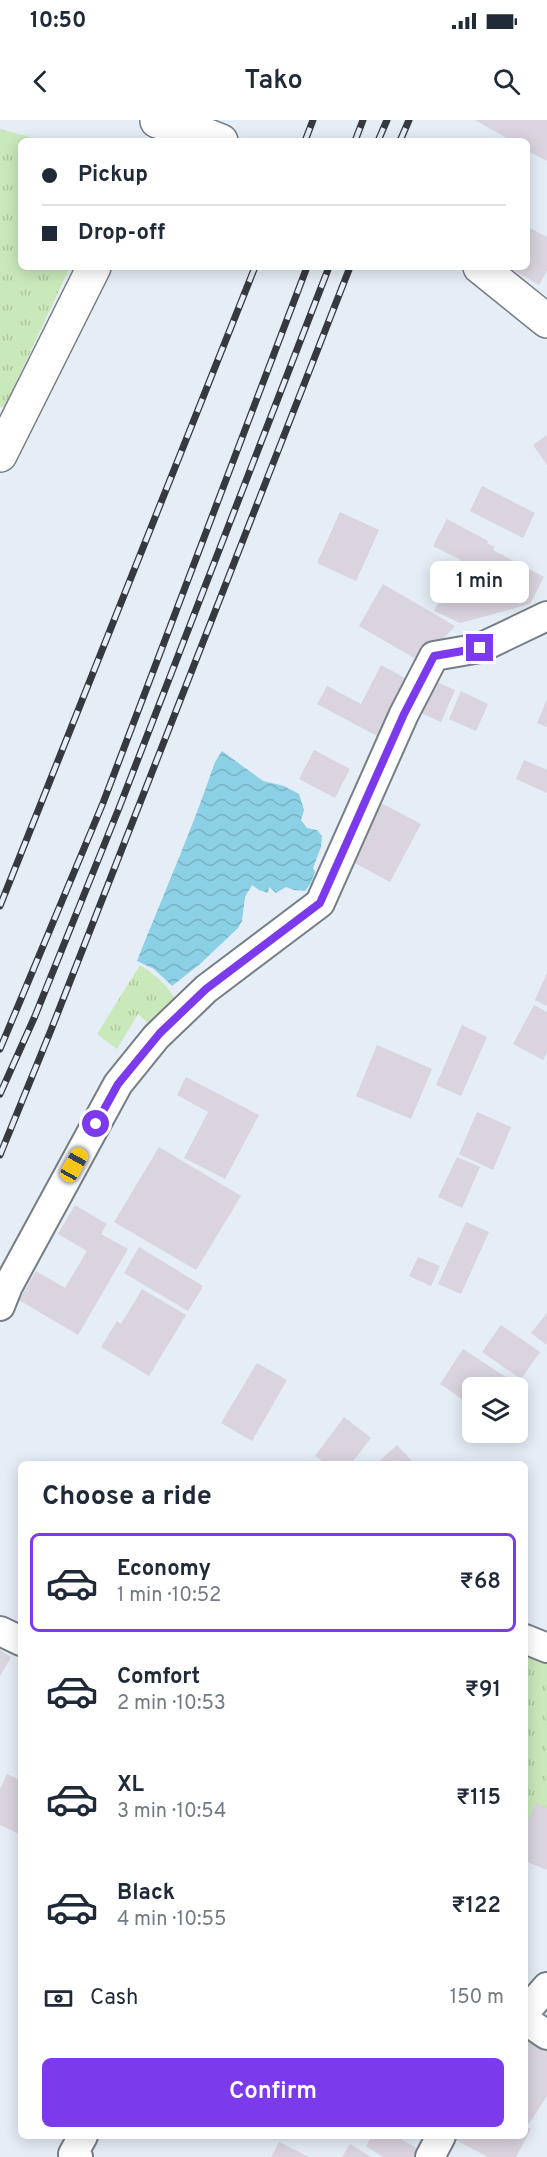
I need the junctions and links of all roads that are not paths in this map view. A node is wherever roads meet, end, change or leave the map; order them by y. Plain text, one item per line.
1 (155, 127) edge
2 (213, 138) edge
3 (92, 270) edge
4 (484, 270) edge
5 (547, 321) edge
6 (0, 455) edge
7 (547, 616) edge
8 (0, 1306) edge
9 (0, 1631) edge
10 (18, 1640) edge
11 (528, 1640) edge
12 (547, 1648) edge
13 (547, 1987) edge
14 (528, 2009) edge
15 (528, 2022) edge
16 (547, 2035) edge
17 (439, 2139) edge
18 (430, 2157) edge

1 - 2 main road
3 - 6 main road
4 - 5 main road
7 - 8 street
9 - 10 street
11 - 12 street
13 - 14 street
15 - 16 street
17 - 18 street

